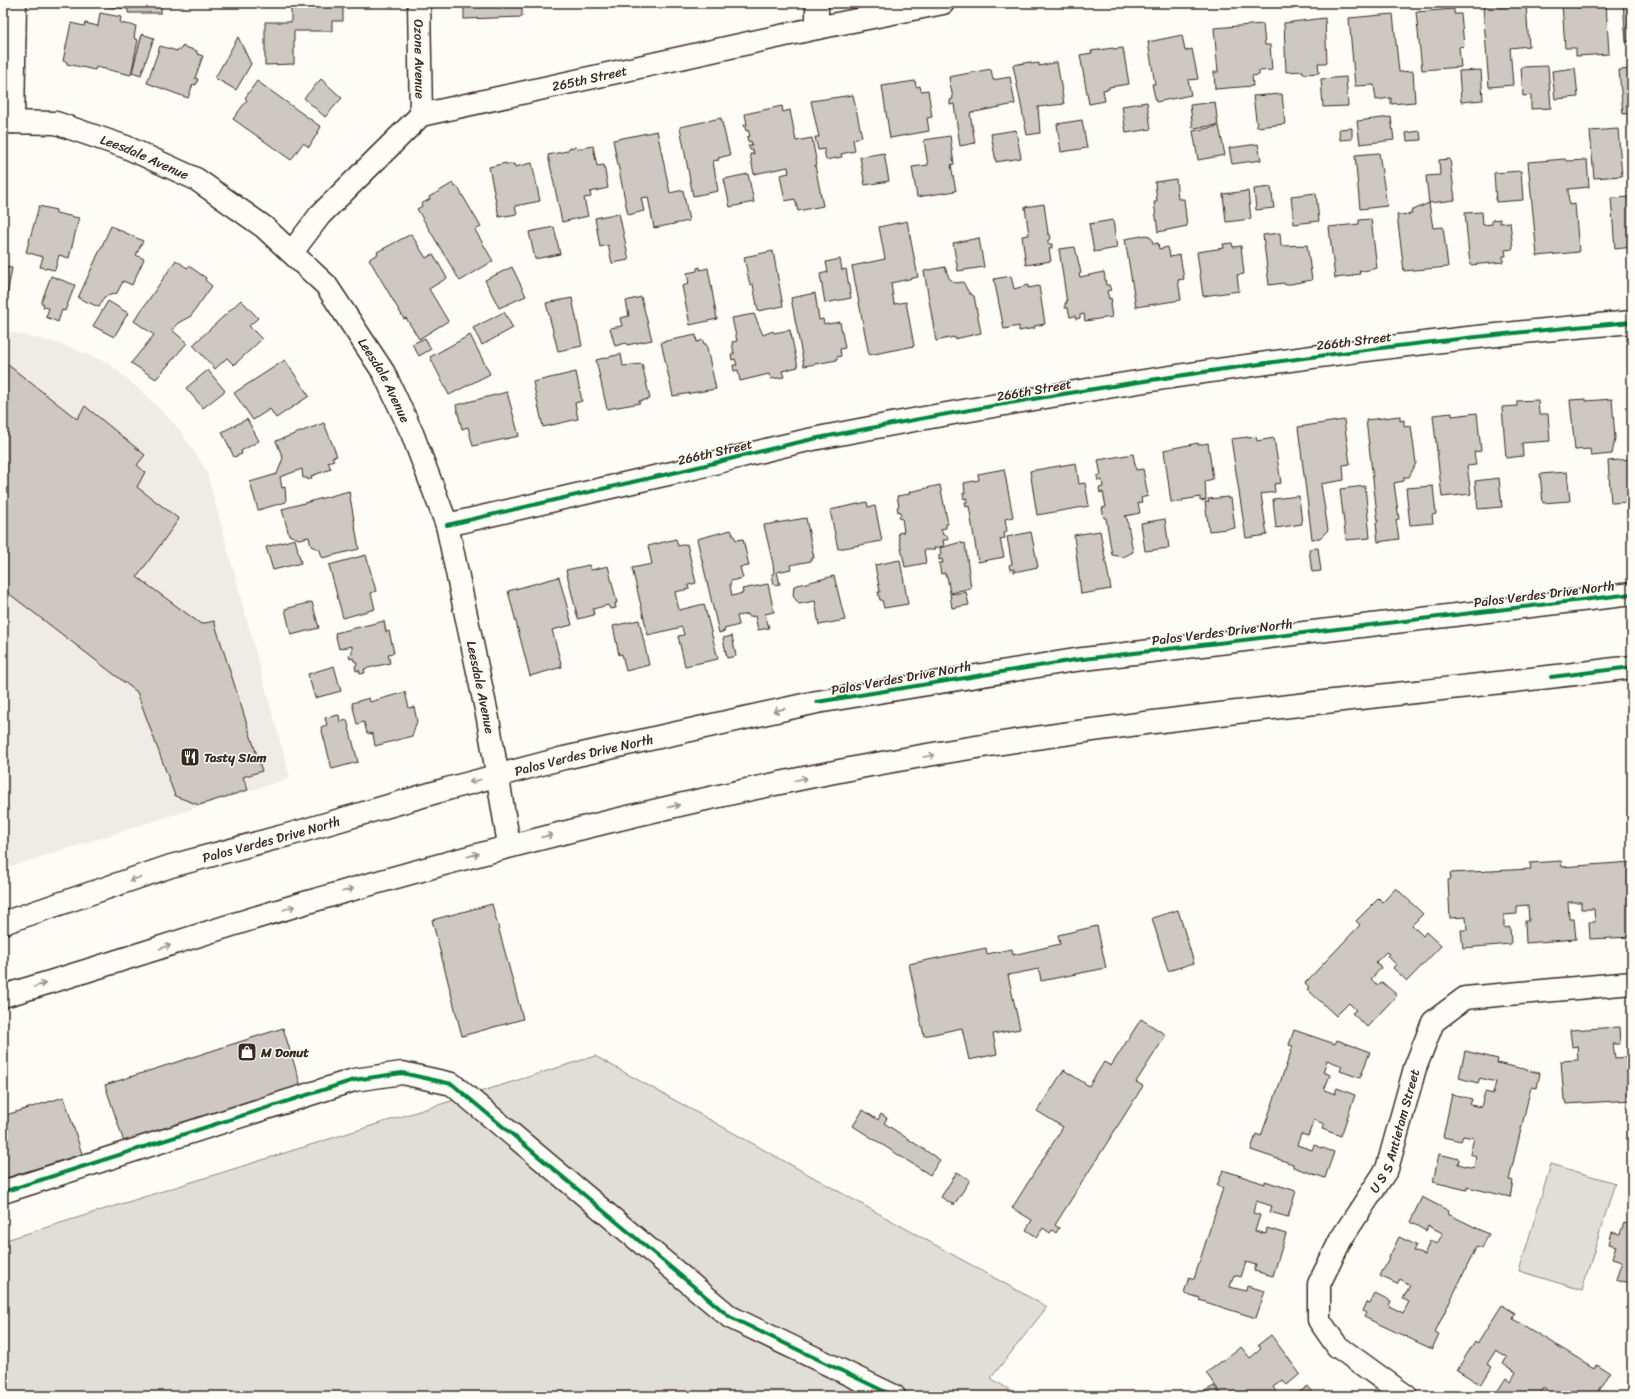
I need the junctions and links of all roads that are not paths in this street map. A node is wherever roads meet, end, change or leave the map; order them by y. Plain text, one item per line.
1 (15, 3) edge
2 (419, 3) edge
3 (817, 3) edge
4 (943, 3) edge
5 (817, 28) junction
6 (421, 115) junction
7 (8, 122) edge
8 (292, 252) junction
9 (1632, 322) edge
10 (447, 525) junction
11 (1632, 594) edge
12 (1632, 667) edge
13 (498, 775) junction
14 (509, 845) junction
15 (3, 924) edge
16 (1632, 982) edge
17 (3, 996) edge
18 (3, 1192) edge
19 (894, 1396) edge
20 (1406, 1396) edge

1 - 7 street
2 - 6 street, Ozone Avenue
3 - 5 street
4 - 5 street, 265th Street
5 - 6 street, 265th Street
6 - 8 street
7 - 8 street, Leesdale Avenue
8 - 10 street, Leesdale Avenue
9 - 10 street, 266th Street
10 - 13 street, Leesdale Avenue
11 -> 13 street, Palos Verdes Drive North
14 -> 12 street
13 - 14 street, Leesdale Avenue
13 -> 15 street, Palos Verdes Drive North
17 -> 14 street
16 - 20 street, U S S Antietam Street
18 - 19 street

